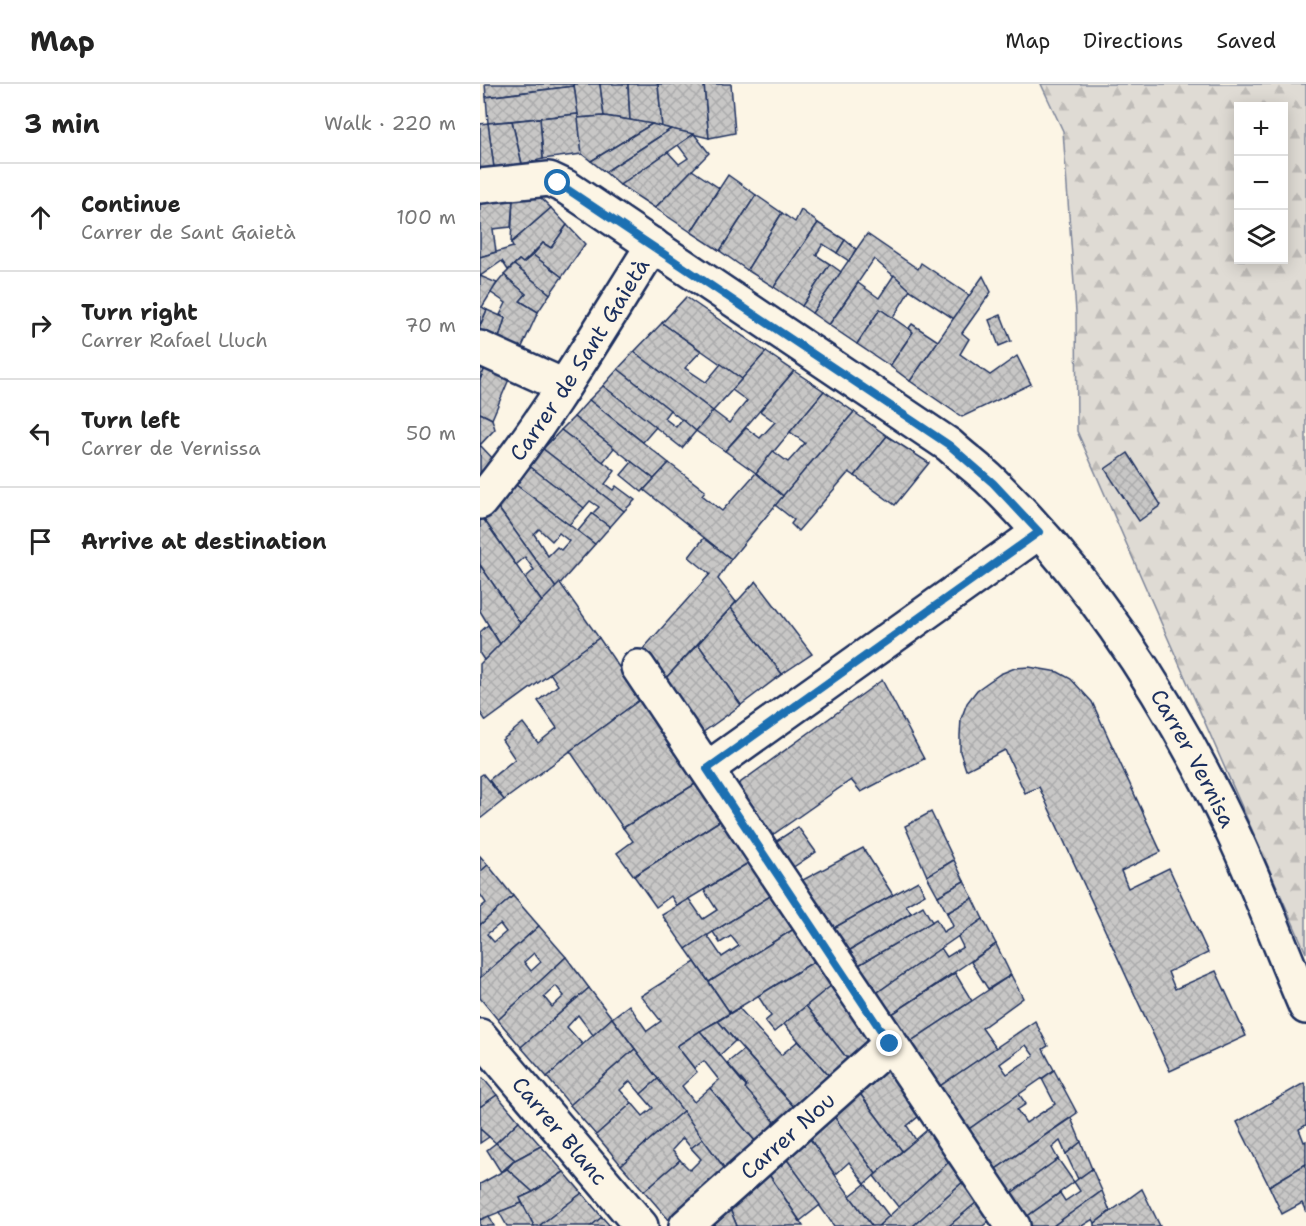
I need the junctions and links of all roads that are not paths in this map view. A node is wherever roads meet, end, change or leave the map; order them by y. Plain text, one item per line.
1 (480, 186) edge
2 (653, 245) junction
3 (480, 348) edge
4 (564, 386) junction
5 (480, 502) edge
6 (1039, 532) junction
7 (638, 667) dead end
8 (707, 769) junction
9 (1306, 1007) edge
10 (480, 1036) edge
11 (890, 1044) junction
12 (641, 1226) edge
13 (686, 1226) edge
14 (1013, 1226) edge

1 - 2 street, Carrer de Sant Gaietà
2 - 4 street, Carrer de Sant Gaietà
2 - 6 street, Carrer de Sant Gaietà
3 - 4 street
4 - 5 street, Carrer de Sant Gaietà
6 - 8 street
6 - 9 street, Carrer Vernisa
7 - 8 street
8 - 11 street
10 - 12 street, Carrer Blanc
11 - 13 street, Carrer Nou
11 - 14 street

